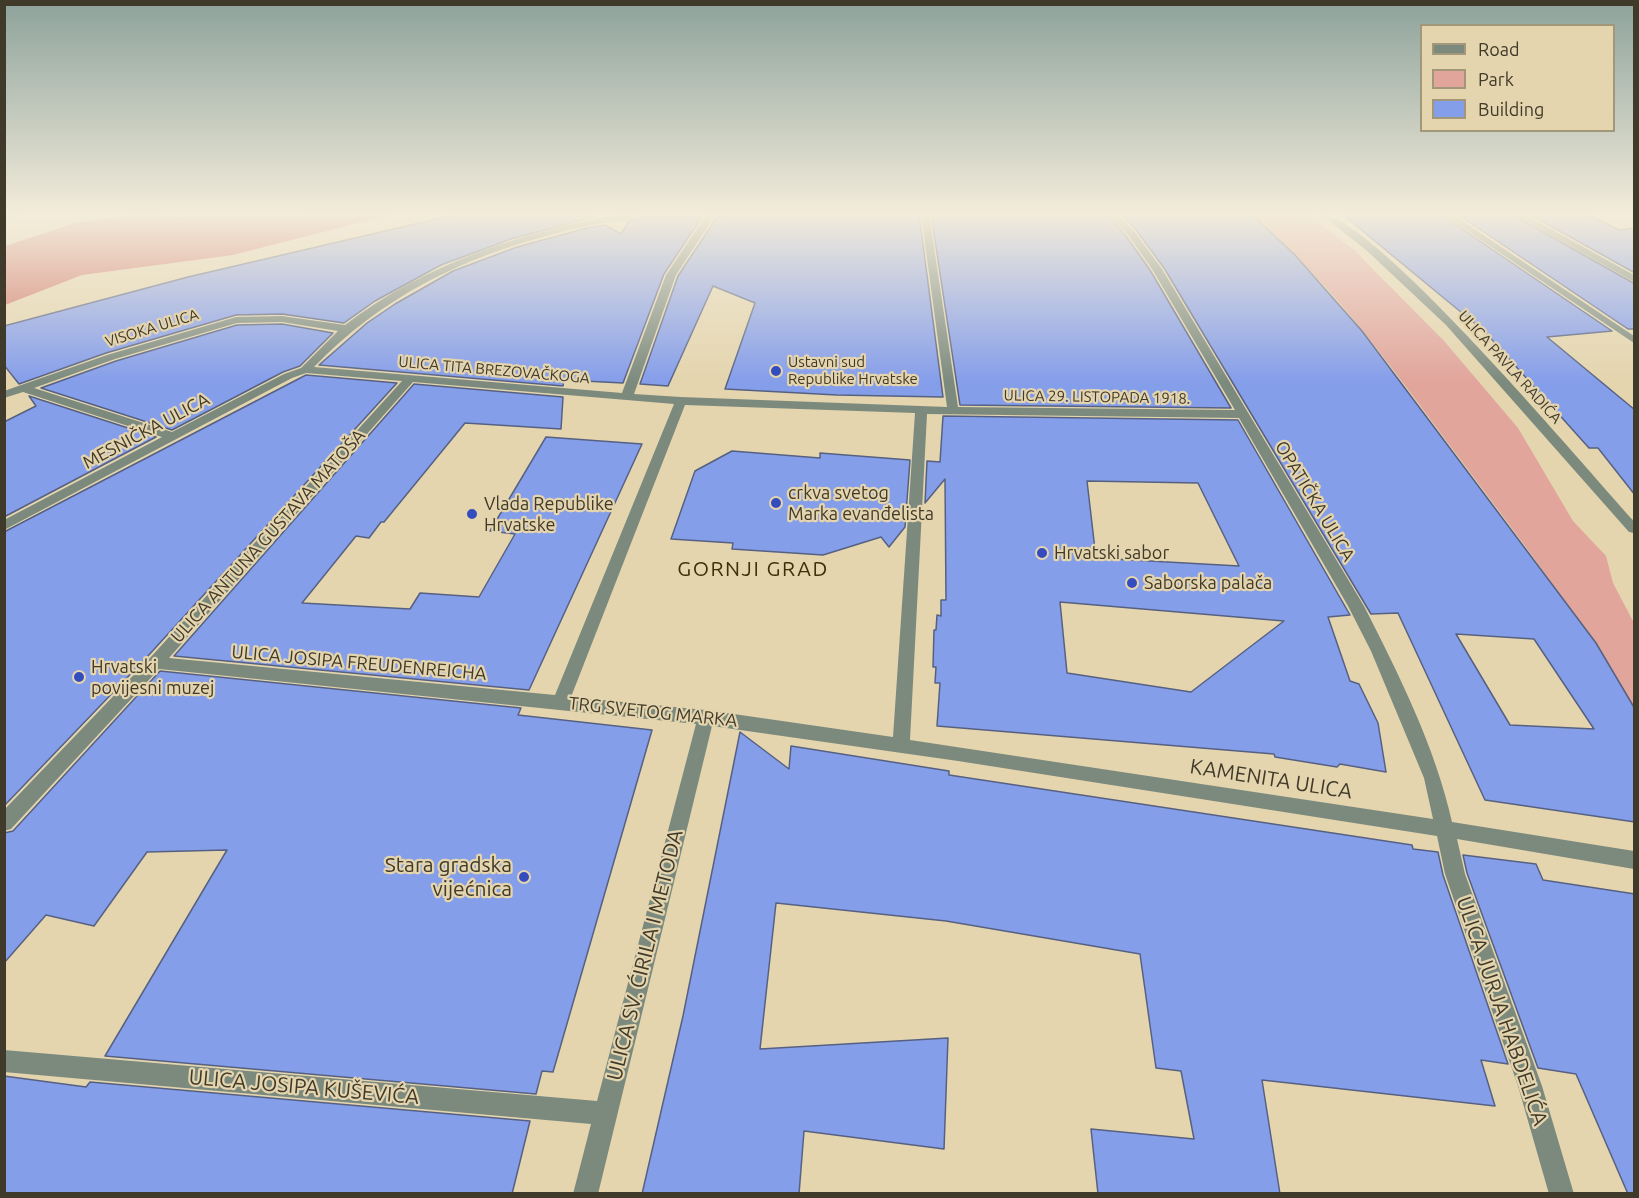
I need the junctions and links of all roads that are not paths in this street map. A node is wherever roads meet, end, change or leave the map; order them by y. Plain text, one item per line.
1 (444, 270) edge
2 (674, 270) edge
3 (933, 270) edge
4 (1158, 270) edge
5 (1393, 270) edge
6 (1530, 270) edge
7 (1618, 270) edge
8 (1635, 279) edge
9 (348, 329) junction
10 (1635, 340) edge
11 (305, 370) junction
12 (409, 380) junction
13 (21, 388) junction
14 (4, 395) edge
15 (627, 396) junction
16 (681, 401) junction
17 (921, 410) junction
18 (953, 410) junction
19 (1242, 414) junction
20 (174, 436) junction
21 (4, 526) edge
22 (1635, 529) edge
23 (155, 663) junction
24 (560, 702) junction
25 (706, 717) junction
26 (901, 745) junction
27 (4, 823) edge
28 (1444, 828) junction
29 (1635, 860) edge
30 (4, 1061) edge
31 (604, 1113) junction
32 (585, 1194) edge
33 (1562, 1194) edge

1 - 9 street
2 - 15 street
3 - 18 street
4 - 19 street, OPATIČKA ULICA
5 - 22 street, ULICA PAVLA RADIĆA
6 - 10 street
7 - 8 street
9 - 11 street
9 - 13 street, VISOKA ULICA
11 - 12 street, ULICA TITA BREZOVAČKOGA
11 - 20 street, MESNIČKA ULICA
12 - 15 street, ULICA TITA BREZOVAČKOGA
12 - 23 street, ULICA ANTUNA GUSTAVA MATOŠA
13 - 14 street, VISOKA ULICA
13 - 20 street
15 - 16 street, ULICA TITA BREZOVAČKOGA
16 - 17 street
16 - 24 street, TRG SVETOG MARKA
17 - 18 street
17 - 26 street
18 - 19 street, ULICA 29. LISTOPADA 1918.
19 - 28 street, OPATIČKA ULICA
20 - 21 street, MESNIČKA ULICA
23 - 24 street, ULICA JOSIPA FREUDENREICHA
23 - 27 street, ULICA ANTUNA GUSTAVA MATOŠA
24 - 25 street, TRG SVETOG MARKA
25 - 26 street, TRG SVETOG MARKA
25 - 31 street, ULICA SV. ĆIRILA I METODA
26 - 28 street, KAMENITA ULICA
28 - 29 street, KAMENITA ULICA
28 - 33 street, ULICA JURJA HABDELIĆA
30 - 31 street, ULICA JOSIPA KUŠEVIĆA
31 - 32 street, ULICA SV. ĆIRILA I METODA

